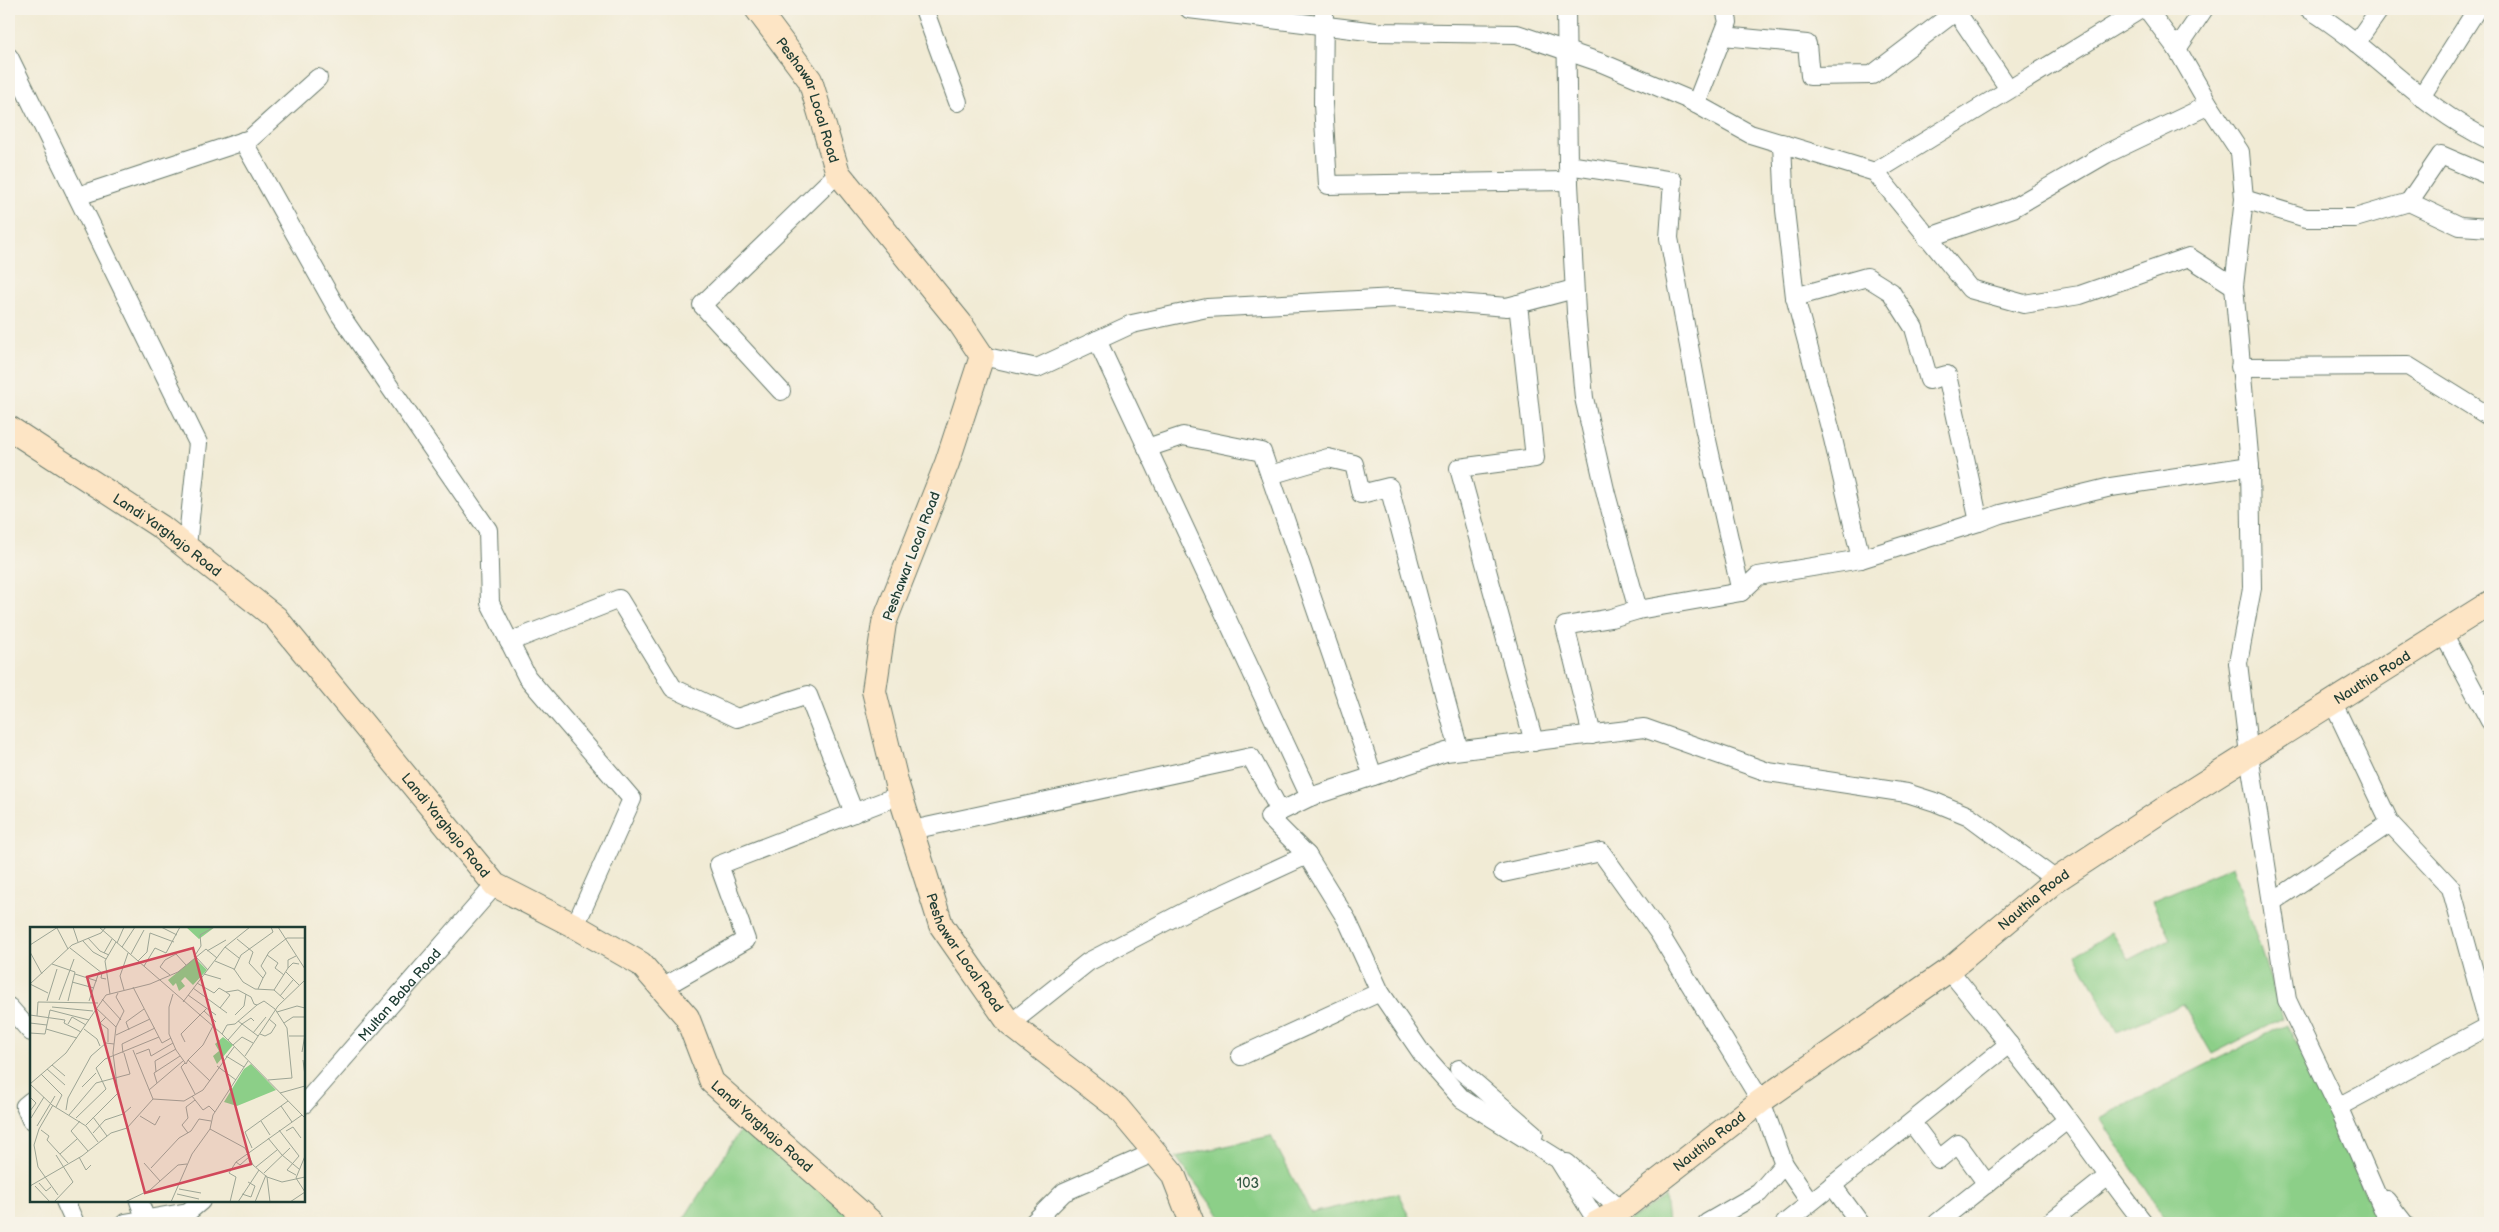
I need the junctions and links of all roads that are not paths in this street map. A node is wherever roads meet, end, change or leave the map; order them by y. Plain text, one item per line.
1 (757, 9) edge
2 (924, 9) edge
3 (1189, 9) edge
4 (1566, 9) edge
5 (1724, 9) edge
6 (2141, 9) edge
7 (2147, 9) edge
8 (2204, 9) edge
9 (2309, 9) edge
10 (2380, 9) edge
11 (2476, 9) edge
12 (1323, 17) edge
13 (1723, 36) junction
14 (2356, 43) junction
15 (2178, 49) junction
16 (1567, 51) junction
17 (9, 59) edge
18 (318, 78) dead end
19 (2009, 89) junction
20 (2421, 97) junction
21 (958, 102) dead end
22 (1696, 104) junction
23 (2209, 105) junction
24 (2490, 140) edge
25 (243, 141) junction
26 (1782, 143) junction
27 (1875, 172) junction
28 (838, 173) junction
29 (1569, 173) junction
30 (2490, 176) edge
31 (78, 196) junction
32 (2244, 199) junction
33 (2409, 202) junction
34 (2490, 228) edge
35 (1927, 238) junction
36 (2234, 286) junction
37 (1574, 289) junction
38 (1796, 297) junction
39 (1518, 304) junction
40 (1097, 340) junction
41 (982, 356) junction
42 (2240, 367) junction
43 (781, 391) dead end
44 (2490, 417) edge
45 (9, 428) edge
46 (1147, 448) junction
47 (2250, 466) junction
48 (1270, 475) junction
49 (1979, 522) junction
50 (187, 546) junction
51 (1860, 559) junction
52 (1741, 592) junction
53 (2490, 603) edge
54 (1638, 610) junction
55 (2443, 633) junction
56 (509, 642) junction
57 (2333, 703) junction
58 (2490, 721) edge
59 (1592, 735) junction
60 (1534, 742) junction
61 (1460, 750) junction
62 (2249, 755) junction
63 (1373, 776) junction
64 (900, 795) junction
65 (1310, 797) junction
66 (1280, 811) junction
67 (854, 813) junction
68 (2390, 822) junction
69 (912, 830) junction
70 (1307, 855) junction
71 (1503, 873) dead end
72 (2056, 880) junction
73 (495, 885) junction
74 (2272, 902) junction
75 (575, 926) junction
76 (1949, 970) junction
77 (662, 988) junction
78 (1380, 992) junction
79 (9, 1007) edge
80 (1010, 1024) junction
81 (30, 1031) edge
82 (2009, 1044) junction
83 (1241, 1056) dead end
84 (1459, 1069) dead end
85 (1761, 1101) junction
86 (30, 1102) edge
87 (305, 1103) edge
88 (2338, 1107) junction
89 (30, 1118) edge
90 (2067, 1120) junction
91 (1912, 1123) junction
92 (1155, 1152) junction
93 (1784, 1164) junction
94 (2107, 1177) junction
95 (2370, 1180) junction
96 (1987, 1184) junction
97 (1832, 1185) junction
98 (65, 1202) edge
99 (139, 1202) edge
100 (200, 1202) edge
101 (1810, 1202) junction
102 (1621, 1210) junction
103 (147, 1222) edge
104 (75, 1223) edge
105 (125, 1223) edge
106 (872, 1223) edge
107 (1033, 1223) edge
108 (1192, 1223) edge
109 (1597, 1223) edge
110 (1707, 1223) edge
111 (1786, 1223) edge
112 (1860, 1223) edge
113 (1936, 1223) edge
114 (2049, 1223) edge
115 (2144, 1223) edge
116 (2389, 1223) edge
117 (2404, 1223) edge

1 - 28 street, Peshawar Local Road
2 - 21 street
3 - 12 street
4 - 16 street
5 - 13 street
6 - 19 street
7 - 15 street
8 - 15 street
9 - 14 street
10 - 14 street
11 - 20 street
12 - 16 street
12 - 29 street
13 - 19 street
13 - 22 street
14 - 20 street
15 - 23 street
16 - 22 street
16 - 29 street
17 - 31 street
18 - 25 street
19 - 27 street
20 - 24 street
22 - 26 street
23 - 32 street
23 - 35 street
25 - 31 street
25 - 56 street
26 - 27 street
26 - 38 street
27 - 35 street
28 - 41 street, Peshawar Local Road
28 - 43 street
29 - 37 street
29 - 52 street
30 - 33 street
31 - 50 street
32 - 33 street
32 - 36 street
33 - 34 street
35 - 36 street
36 - 42 street
37 - 39 street
37 - 54 street
38 - 49 street
38 - 51 street
39 - 40 street
39 - 60 street
40 - 41 street
40 - 46 street
41 - 64 street, Peshawar Local Road
42 - 44 street
42 - 47 street
45 - 50 street, Landi Yarghajo Road
46 - 48 street
46 - 65 street
47 - 49 street
47 - 62 street
48 - 61 street
48 - 63 street
49 - 51 street
50 - 73 street, Landi Yarghajo Road
51 - 52 street
52 - 54 street
53 - 55 street, Nauthia Road
54 - 59 street
55 - 57 street, Nauthia Road
55 - 58 street
56 - 67 street
56 - 75 street
57 - 62 street, Nauthia Road
57 - 68 street
59 - 60 street
59 - 72 street
60 - 61 street
61 - 63 street
62 - 72 street, Nauthia Road
62 - 74 street
63 - 65 street
64 - 67 street
64 - 69 street, Peshawar Local Road
65 - 66 street
66 - 69 street
66 - 70 street
67 - 77 street
68 - 74 street
68 - 88 street
69 - 80 street, Peshawar Local Road
70 - 78 street
70 - 80 street
71 - 85 street
72 - 76 street, Nauthia Road
73 - 75 street, Landi Yarghajo Road
73 - 87 street, Multan Baba Road
74 - 88 street
75 - 77 street, Landi Yarghajo Road
76 - 82 street
76 - 85 street, Nauthia Road
77 - 106 street, Landi Yarghajo Road
78 - 83 street
78 - 109 street
79 - 81 street
80 - 92 street, Peshawar Local Road
82 - 90 street
82 - 91 street
84 - 102 street
85 - 93 street
85 - 102 street, Nauthia Road
86 - 89 street
88 - 95 street
90 - 94 street
90 - 96 street
91 - 96 street
91 - 97 street
92 - 107 street
92 - 108 street, Peshawar Local Road
93 - 101 street
93 - 110 street
94 - 114 street
94 - 115 street
95 - 116 street
95 - 117 street
96 - 113 street
97 - 101 street
97 - 112 street
98 - 104 street
99 - 103 street
100 - 103 street
101 - 111 street
102 - 109 street, Nauthia Road
103 - 105 street

